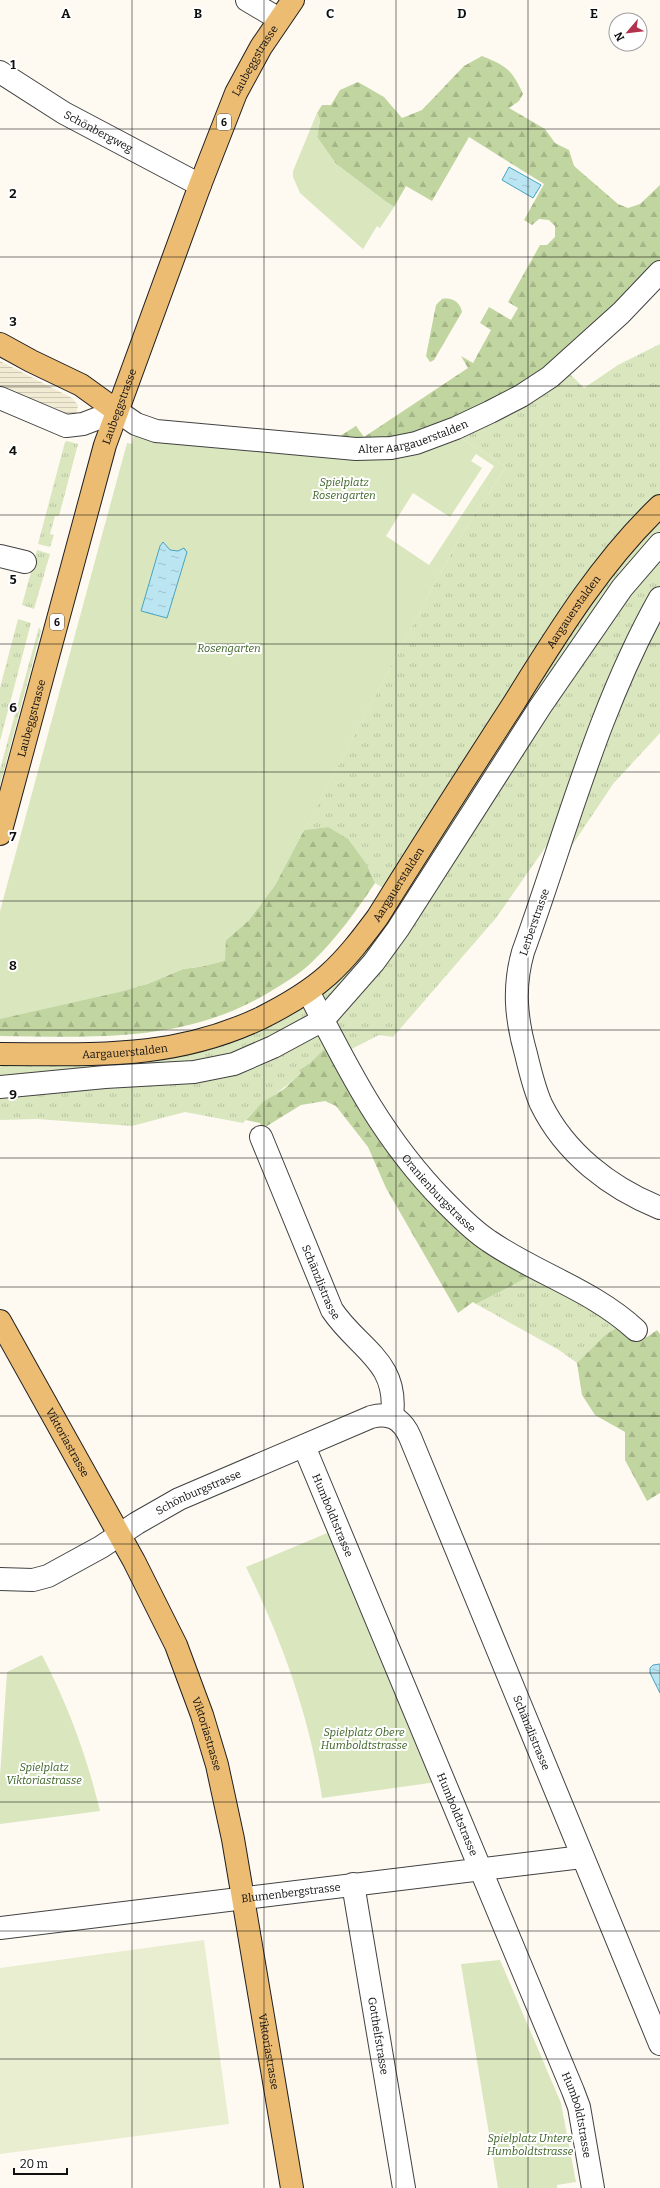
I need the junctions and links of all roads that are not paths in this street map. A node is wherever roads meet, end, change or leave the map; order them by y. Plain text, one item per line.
1 (247, 0) edge
2 (293, 0) edge
3 (280, 19) junction
4 (0, 72) edge
5 (200, 185) junction
6 (660, 272) edge
7 (0, 344) edge
8 (0, 398) edge
9 (117, 410) junction
10 (660, 506) edge
11 (660, 544) edge
12 (0, 556) edge
13 (25, 562) dead end
14 (660, 598) edge
15 (0, 834) edge
16 (308, 991) junction
17 (323, 1020) junction
18 (0, 1054) edge
19 (0, 1087) edge
20 (261, 1137) dead end
21 (660, 1208) edge
22 (0, 1321) edge
23 (636, 1330) dead end
24 (397, 1419) junction
25 (304, 1446) junction
26 (120, 1534) junction
27 (0, 1579) edge
28 (582, 1857) junction
29 (480, 1869) junction
30 (353, 1884) junction
31 (243, 1898) junction
32 (0, 1928) edge
33 (660, 2044) edge
34 (292, 2188) edge
35 (404, 2188) edge
36 (593, 2188) edge

1 - 3 street
2 - 3 main road, Laubeggstrasse / 6
3 - 5 main road, Laubeggstrasse / 6
4 - 5 street, Schönbergweg
5 - 9 main road, Laubeggstrasse / 6
6 - 9 street, Alter Aargauerstalden
7 - 9 main road
8 - 9 street
9 - 15 main road, Laubeggstrasse / 6
10 - 16 main road, Aargauerstalden
11 - 17 street
12 - 13 street
14 - 21 street, Lerberstrasse
16 - 17 street, Oranienburgstrasse
16 - 18 main road, Aargauerstalden
17 - 19 street
17 - 23 street, Oranienburgstrasse
20 - 24 street, Schänzlistrasse
22 - 26 main road, Viktoriastrasse
24 - 25 street, Schönburgstrasse
24 - 28 street, Schänzlistrasse
25 - 26 street, Schönburgstrasse
25 - 29 street, Humboldtstrasse
26 - 27 street, Schönburgstrasse
26 - 31 main road, Viktoriastrasse
28 - 29 street, Blumenbergstrasse
28 - 33 street, Schänzlistrasse
29 - 30 street, Blumenbergstrasse
29 - 36 street, Humboldtstrasse
30 - 31 street, Blumenbergstrasse
30 - 35 street, Gotthelfstrasse
31 - 32 street, Blumenbergstrasse
31 - 34 main road, Viktoriastrasse

